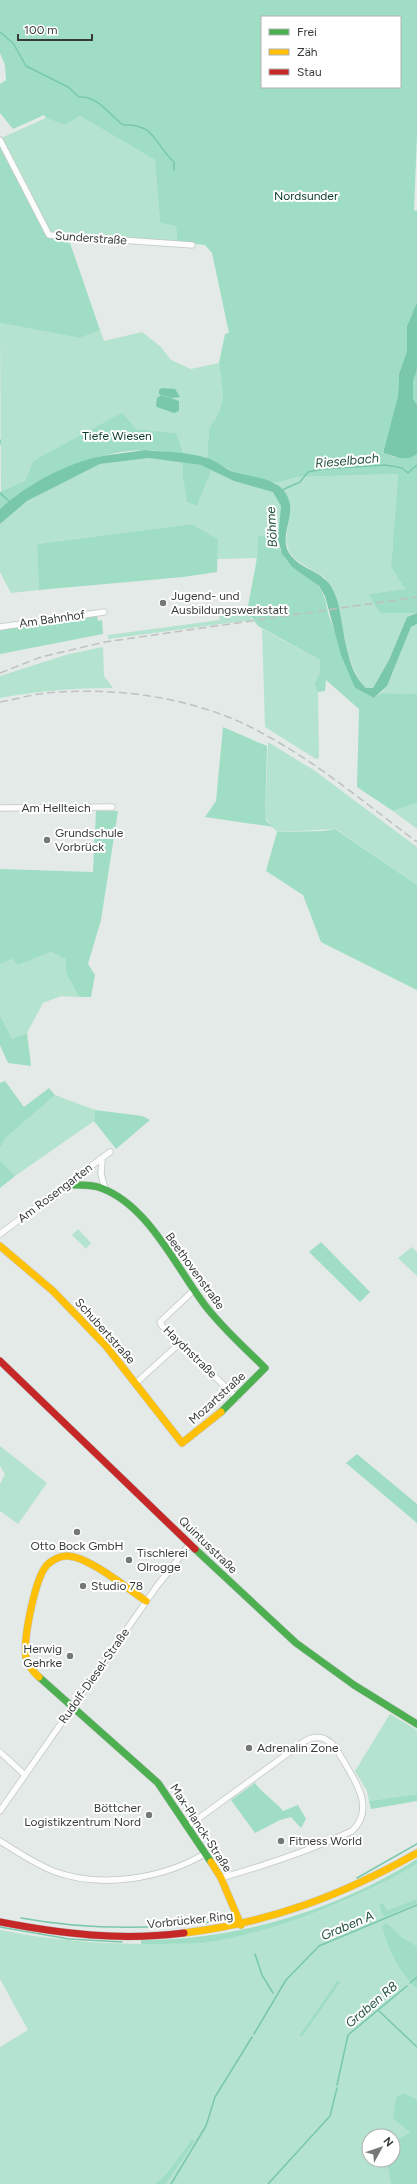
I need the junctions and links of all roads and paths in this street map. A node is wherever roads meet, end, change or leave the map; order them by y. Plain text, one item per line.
1 (0, 140) edge
2 (192, 245) dead end
3 (104, 612) dead end
4 (0, 627) edge
5 (0, 808) edge
6 (112, 808) dead end
7 (110, 1152) dead end
8 (100, 1159) junction
9 (69, 1182) junction
10 (104, 1189) junction
11 (0, 1234) edge
12 (0, 1246) edge
13 (194, 1290) junction
14 (180, 1343) junction
15 (0, 1361) edge
16 (265, 1368) joint
17 (136, 1383) junction
18 (237, 1398) junction
19 (182, 1443) joint
20 (190, 1544) junction
21 (146, 1601) junction
22 (72, 1707) junction
23 (417, 1724) edge
24 (0, 1752) edge
25 (25, 1775) junction
26 (0, 1811) edge
27 (188, 1826) junction
28 (0, 1841) edge
29 (206, 1853) junction
30 (417, 1853) edge
31 (221, 1878) junction
32 (0, 1922) edge
33 (241, 1925) junction

1 - 2 street, Sunderstraße
3 - 4 street, Am Bahnhof
5 - 6 street, Am Hellteich
7 - 8 street, Am Rosengarten
8 - 9 street, Am Rosengarten
8 - 10 street
9 - 10 street, Beethovenstraße
9 - 11 street, Am Rosengarten
10 - 13 street, Beethovenstraße
12 - 17 street, Schubertstraße
13 - 14 street, Haydnstraße
13 - 16 street, Beethovenstraße
14 - 17 street
14 - 18 street, Haydnstraße
15 - 20 street, Quintusstraße
16 - 18 street, Mozartstraße
17 - 19 street, Schubertstraße
18 - 19 street, Mozartstraße
20 - 21 street, Rudolf-Diesel-Straße
20 - 23 street, Quintusstraße
21 - 22 street, Rudolf-Diesel-Straße
21 - 22 street, Max-Planck-Straße
22 - 25 street, Rudolf-Diesel-Straße
22 - 27 street, Max-Planck-Straße
24 - 25 street
25 - 26 street, Rudolf-Diesel-Straße
27 - 29 street, Max-Planck-Straße
27 - 31 street
28 - 29 street
29 - 31 street, Max-Planck-Straße
30 - 33 street, Vorbrücker Ring
31 - 33 street, Max-Planck-Straße
32 - 33 street, Vorbrücker Ring

